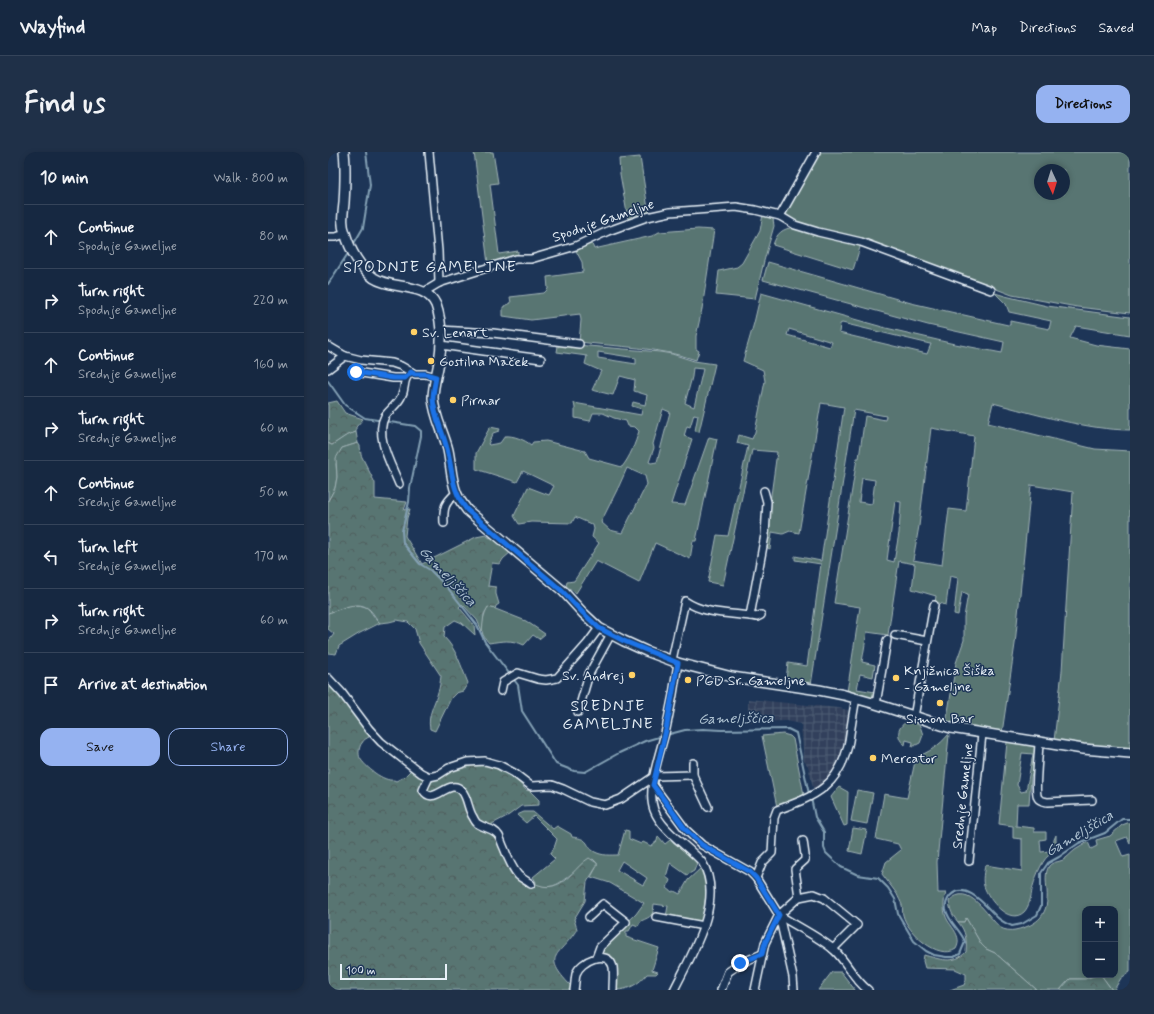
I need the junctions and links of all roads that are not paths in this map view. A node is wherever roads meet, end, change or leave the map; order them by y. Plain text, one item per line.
1 (344, 152) edge
2 (429, 152) edge
3 (816, 152) edge
4 (780, 216) junction
5 (328, 237) edge
6 (346, 237) junction
7 (439, 283) junction
8 (991, 290) dead end
9 (424, 292) junction
10 (440, 330) junction
11 (579, 344) dead end
12 (328, 346) edge
13 (441, 346) junction
14 (345, 356) junction
15 (541, 359) dead end
16 (328, 369) edge
17 (356, 372) dead end
18 (411, 372) junction
19 (436, 377) junction
20 (405, 378) junction
21 (399, 484) dead end
22 (764, 491) dead end
23 (456, 493) junction
24 (444, 523) dead end
25 (934, 606) dead end
26 (761, 615) dead end
27 (750, 616) junction
28 (599, 628) junction
29 (611, 634) junction
30 (895, 635) dead end
31 (887, 640) dead end
32 (927, 641) junction
33 (675, 662) junction
34 (328, 678) edge
35 (502, 691) dead end
36 (856, 698) junction
37 (876, 704) junction
38 (578, 712) dead end
39 (914, 717) junction
40 (982, 734) junction
41 (1039, 742) junction
42 (1130, 753) edge
43 (693, 763) dead end
44 (693, 775) junction
45 (655, 776) junction
46 (429, 777) junction
47 (653, 785) junction
48 (1092, 800) dead end
49 (708, 806) dead end
50 (803, 841) dead end
51 (969, 861) dead end
52 (756, 878) junction
53 (530, 884) dead end
54 (799, 897) junction
55 (779, 915) junction
56 (589, 917) dead end
57 (656, 918) dead end
58 (704, 926) junction
59 (833, 949) junction
60 (762, 954) junction
61 (596, 958) junction
62 (574, 990) edge
63 (613, 990) edge
64 (674, 990) edge
65 (720, 990) edge
66 (755, 990) edge
67 (794, 990) edge
68 (868, 990) edge

1 - 6 street
2 - 7 street
3 - 4 street
4 - 7 street, Spodnje Gameljne
4 - 8 street, Spodnje Gameljne
5 - 6 street
6 - 9 street
7 - 9 street, Spodnje Gameljne
9 - 10 street
10 - 11 street
10 - 13 street
12 - 14 street
13 - 15 street
13 - 19 street
14 - 16 street
14 - 18 street
17 - 20 street
18 - 19 street
18 - 20 street
19 - 23 street
20 - 21 street
22 - 27 street
23 - 24 street
23 - 28 street, Srednje Gameljne
25 - 32 street
26 - 27 street
27 - 33 street
28 - 29 street, Srednje Gameljne
28 - 35 street
29 - 33 street, Srednje Gameljne
29 - 38 street
30 - 32 street
31 - 37 street
32 - 39 street
33 - 36 street, Srednje Gameljne
33 - 45 street
34 - 46 street
36 - 37 street, Srednje Gameljne
36 - 52 street
37 - 39 street, Srednje Gameljne
39 - 40 street, Srednje Gameljne
40 - 41 street, Srednje Gameljne
40 - 51 street, Srednje Gameljne
41 - 42 street, Srednje Gameljne
41 - 48 street
43 - 44 street
44 - 45 street
44 - 49 street
45 - 46 street
45 - 47 street
46 - 53 street
47 - 52 street
47 - 58 street
50 - 54 street
52 - 55 street
54 - 55 street
54 - 59 street
55 - 59 street
55 - 60 street
55 - 67 street
56 - 61 street
57 - 58 street
58 - 64 street
59 - 68 street
60 - 65 street
60 - 66 street
61 - 62 street
61 - 63 street

